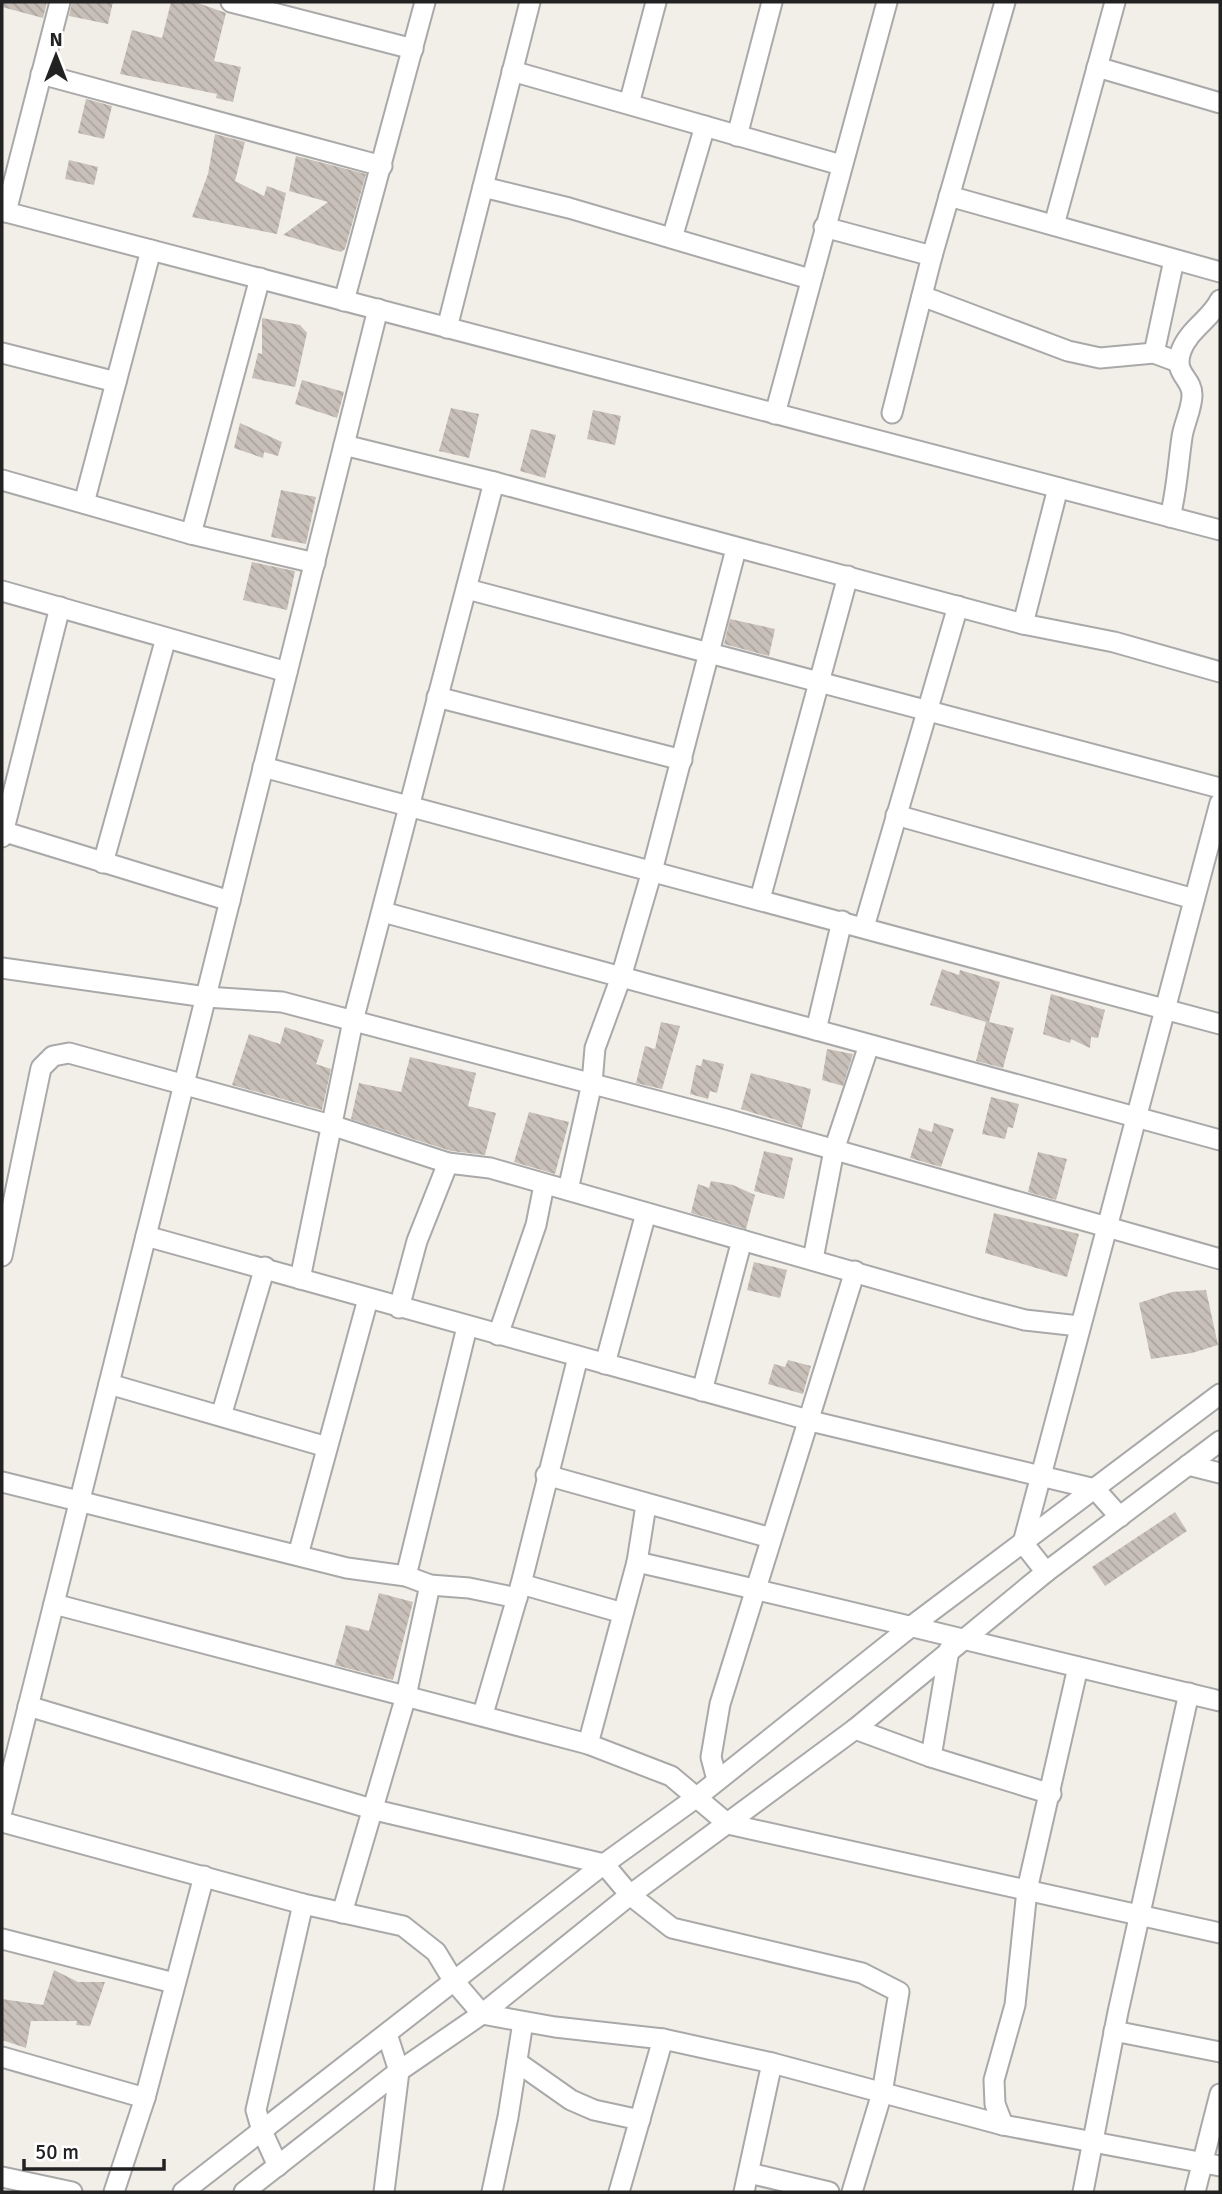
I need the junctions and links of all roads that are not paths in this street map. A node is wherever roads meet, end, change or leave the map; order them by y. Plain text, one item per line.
1 (60, 2) edge
2 (231, 2) edge
3 (425, 2) edge
4 (530, 2) edge
5 (656, 2) edge
6 (770, 2) edge
7 (887, 2) edge
8 (1004, 2) edge
9 (1115, 2) edge
10 (302, 11) edge
11 (413, 49) junction
12 (1097, 67) junction
13 (512, 71) junction
14 (41, 74) junction
15 (1220, 103) edge
16 (629, 104) junction
17 (705, 126) junction
18 (737, 135) junction
19 (841, 165) junction
20 (383, 166) junction
21 (483, 187) junction
22 (949, 196) junction
23 (4, 211) edge
24 (1054, 225) junction
25 (824, 227) junction
26 (672, 238) junction
27 (151, 250) junction
28 (932, 256) junction
29 (1174, 260) junction
30 (1220, 272) edge
31 (260, 278) junction
32 (810, 279) junction
33 (922, 296) junction
34 (344, 300) junction
35 (1220, 300) edge
36 (378, 309) junction
37 (447, 328) junction
38 (2, 353) edge
39 (1154, 353) junction
40 (1178, 362) junction
41 (116, 382) junction
42 (892, 413) dead end
43 (775, 414) junction
44 (344, 445) junction
45 (2, 480) edge
46 (494, 482) junction
47 (1058, 488) junction
48 (84, 503) junction
49 (1170, 517) junction
50 (1220, 530) edge
51 (191, 534) junction
52 (736, 549) junction
53 (315, 563) junction
54 (848, 576) junction
55 (467, 590) junction
56 (2, 591) edge
57 (958, 606) junction
58 (60, 607) junction
59 (1023, 624) junction
60 (166, 638) junction
61 (710, 654) junction
62 (287, 672) junction
63 (1220, 672) edge
64 (818, 682) junction
65 (437, 697) junction
66 (926, 711) junction
67 (682, 760) junction
68 (263, 767) junction
69 (1220, 788) edge
70 (1220, 803) edge
71 (411, 805) junction
72 (896, 815) junction
73 (2, 833) edge
74 (103, 863) junction
75 (652, 871) junction
76 (760, 898) junction
77 (1194, 898) junction
78 (230, 901) junction
79 (383, 912) junction
80 (842, 921) junction
81 (864, 927) junction
82 (2, 968) edge
83 (621, 977) junction
84 (206, 997) junction
85 (1165, 1009) junction
86 (353, 1021) junction
87 (1220, 1024) edge
88 (817, 1030) junction
89 (869, 1045) junction
90 (592, 1083) junction
91 (184, 1085) junction
92 (1136, 1117) junction
93 (331, 1125) junction
94 (1220, 1140) edge
95 (834, 1150) junction
96 (448, 1163) junction
97 (544, 1185) junction
98 (568, 1190) junction
99 (7, 1207) edge
100 (646, 1213) junction
101 (1106, 1226) junction
102 (146, 1236) junction
103 (742, 1240) junction
104 (2, 1256) edge
105 (813, 1259) junction
106 (1220, 1259) edge
107 (265, 1267) junction
108 (855, 1271) junction
109 (300, 1279) junction
110 (368, 1299) junction
111 (399, 1308) junction
112 (1079, 1326) junction
113 (467, 1327) junction
114 (498, 1335) junction
115 (578, 1357) junction
116 (605, 1364) junction
117 (109, 1384) junction
118 (702, 1391) junction
119 (1220, 1394) edge
120 (221, 1416) junction
121 (808, 1420) junction
122 (1220, 1441) edge
123 (327, 1447) junction
124 (1188, 1465) junction
125 (1220, 1472) edge
126 (546, 1475) junction
127 (1038, 1477) junction
128 (2, 1482) edge
129 (1095, 1489) junction
130 (80, 1501) junction
131 (646, 1505) junction
132 (1120, 1517) junction
133 (771, 1538) junction
134 (1023, 1543) junction
135 (298, 1555) junction
136 (637, 1562) junction
137 (1046, 1572) junction
138 (406, 1576) junction
139 (430, 1585) junction
140 (757, 1589) junction
141 (519, 1591) junction
142 (54, 1605) junction
143 (623, 1613) junction
144 (913, 1625) junction
145 (955, 1645) junction
146 (1078, 1667) junction
147 (1189, 1693) junction
148 (406, 1696) junction
149 (1220, 1701) edge
150 (28, 1706) junction
151 (483, 1714) junction
152 (855, 1729) junction
153 (588, 1744) junction
154 (931, 1757) junction
155 (718, 1780) junction
156 (1051, 1794) junction
157 (697, 1797) junction
158 (375, 1810) junction
159 (2, 1811) edge
160 (2, 1822) edge
161 (728, 1824) junction
162 (604, 1864) junction
163 (204, 1876) junction
164 (1027, 1890) junction
165 (630, 1895) junction
166 (303, 1904) junction
167 (342, 1913) junction
168 (1139, 1915) junction
169 (1220, 1933) edge
170 (2, 1938) edge
171 (453, 1980) junction
172 (174, 1983) junction
173 (482, 2014) junction
174 (523, 2022) junction
175 (1114, 2031) junction
176 (387, 2034) junction
177 (663, 2039) junction
178 (1220, 2052) edge
179 (2, 2057) edge
180 (517, 2062) junction
181 (772, 2063) junction
182 (399, 2071) junction
183 (882, 2093) junction
184 (1220, 2094) edge
185 (145, 2098) junction
186 (640, 2120) junction
187 (1003, 2125) junction
188 (262, 2131) junction
189 (1092, 2141) junction
190 (1211, 2164) edge
191 (278, 2165) junction
192 (2, 2177) edge
193 (747, 2183) edge
194 (72, 2192) edge
195 (114, 2192) edge
196 (183, 2192) edge
197 (244, 2192) edge
198 (384, 2192) edge
199 (492, 2192) edge
200 (619, 2192) edge
201 (829, 2192) edge
202 (852, 2192) edge
203 (1083, 2192) edge
204 (1195, 2192) edge

1 - 14 street
2 - 10 street
3 - 11 street
4 - 13 street
5 - 16 street
6 - 18 street
7 - 19 street
8 - 22 street
9 - 12 street
10 - 11 street
11 - 20 street
12 - 15 street
12 - 24 street
13 - 16 street
13 - 21 street
14 - 20 street
14 - 23 street
16 - 17 street
17 - 18 street
17 - 26 street
18 - 19 street
19 - 25 street
20 - 34 street
21 - 26 street
21 - 37 street
22 - 24 street
22 - 28 street
23 - 27 street
24 - 29 street
25 - 28 street
25 - 32 street
26 - 32 street
27 - 31 street
27 - 41 street
28 - 33 street
29 - 30 street
29 - 39 street
31 - 34 street
31 - 51 street
32 - 43 street
33 - 39 street
33 - 42 street
34 - 36 street
35 - 40 street
36 - 37 street
36 - 44 street
37 - 43 street
38 - 41 street
39 - 40 street
40 - 49 street
41 - 48 street
43 - 47 street
44 - 46 street
44 - 53 street
45 - 48 street
46 - 52 street
46 - 55 street
47 - 49 street
47 - 59 street
48 - 51 street
49 - 50 street
51 - 53 street
52 - 54 street
52 - 61 street
53 - 62 street
54 - 57 street
54 - 64 street
55 - 61 street
55 - 65 street
56 - 58 street
57 - 59 street
57 - 66 street
58 - 60 street
58 - 73 street
59 - 63 street
60 - 62 street
60 - 74 street
61 - 64 street
61 - 67 street
62 - 68 street
64 - 66 street
64 - 76 street
65 - 67 street
65 - 71 street
66 - 69 street
66 - 72 street
67 - 75 street
68 - 71 street
68 - 78 street
70 - 77 street
71 - 75 street
71 - 79 street
72 - 77 street
72 - 81 street
73 - 74 street
74 - 78 street
75 - 76 street
75 - 83 street
76 - 80 street
77 - 85 street
78 - 84 street
79 - 83 street
79 - 86 street
80 - 81 street
80 - 88 street
81 - 85 street
82 - 84 street
83 - 88 street
83 - 90 street
84 - 86 street
84 - 91 street
85 - 87 street
85 - 92 street
86 - 90 street
86 - 93 street
88 - 89 street
89 - 92 street
89 - 95 street
90 - 95 street
90 - 98 street
91 - 93 street
91 - 99 street
91 - 102 street
92 - 94 street
92 - 101 street
93 - 96 street
93 - 109 street
95 - 101 street
95 - 105 street
96 - 97 street
96 - 111 street
97 - 98 street
97 - 114 street
98 - 100 street
99 - 104 street
100 - 103 street
100 - 116 street
101 - 106 street
101 - 112 street
102 - 107 street
102 - 117 street
103 - 105 street
103 - 118 street
105 - 108 street
107 - 109 street
107 - 120 street
108 - 112 street
108 - 121 street
109 - 110 street
110 - 111 street
110 - 123 street
111 - 113 street
112 - 127 street
113 - 114 street
113 - 138 street
114 - 115 street
115 - 116 street
115 - 126 street
116 - 118 street
117 - 120 street
117 - 130 street
118 - 121 street
119 - 129 street
120 - 123 street
121 - 127 street
121 - 133 street
122 - 124 street
123 - 135 street
124 - 125 street
124 - 132 street
126 - 131 street
126 - 141 street
127 - 129 street
127 - 134 street
128 - 130 street
129 - 132 street
129 - 134 street
130 - 135 street
130 - 142 street
131 - 133 street
131 - 136 street
132 - 137 street
133 - 140 street
134 - 137 street
134 - 144 street
135 - 138 street
136 - 140 street
136 - 143 street
137 - 145 street
138 - 139 street
139 - 141 street
139 - 148 street
140 - 144 street
140 - 155 street
141 - 143 street
141 - 151 street
142 - 148 street
142 - 150 street
143 - 153 street
144 - 145 street
144 - 155 street
145 - 146 street
145 - 152 street
145 - 154 street
146 - 147 street
146 - 156 street
147 - 149 street
147 - 168 street
148 - 151 street
148 - 158 street
150 - 158 street
150 - 159 street
151 - 153 street
152 - 154 street
152 - 161 street
153 - 157 street
154 - 156 street
155 - 157 street
156 - 164 street
157 - 161 street
157 - 162 street
158 - 162 street
158 - 167 street
160 - 163 street
161 - 164 street
161 - 165 street
162 - 165 street
162 - 171 street
163 - 166 street
163 - 172 street
164 - 168 street
164 - 187 street
165 - 173 street
165 - 183 street
166 - 167 street
166 - 188 street
167 - 171 street
168 - 169 street
168 - 175 street
170 - 172 street
171 - 173 street
171 - 176 street
172 - 185 street
173 - 174 street
173 - 182 street
174 - 177 street
174 - 180 street
175 - 178 street
175 - 189 street
176 - 182 street
176 - 188 street
177 - 181 street
177 - 186 street
179 - 185 street
180 - 186 street
180 - 199 street
181 - 183 street
181 - 193 street
182 - 191 street
182 - 198 street
183 - 187 street
183 - 202 street
184 - 190 street
185 - 195 street
186 - 200 street
187 - 189 street
188 - 191 street
188 - 196 street
189 - 190 street
189 - 203 street
190 - 204 street
191 - 197 street
192 - 194 street
193 - 201 street

